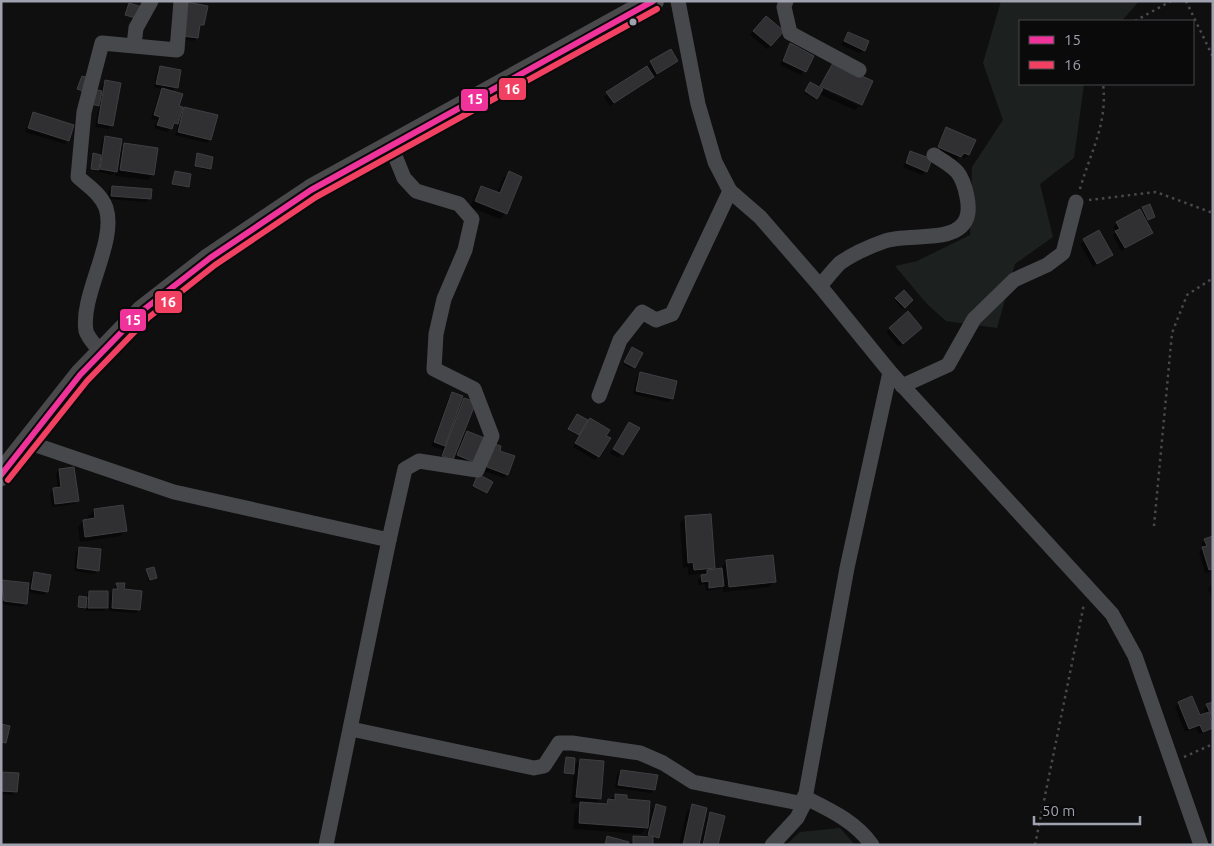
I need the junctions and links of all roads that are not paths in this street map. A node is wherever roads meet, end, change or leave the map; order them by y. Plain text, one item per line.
1 (151, 1) edge
2 (181, 1) edge
3 (653, 1) edge
4 (678, 1) edge
5 (786, 1) edge
6 (134, 45) junction
7 (859, 70) dead end
8 (391, 146) junction
9 (934, 155) dead end
10 (730, 191) junction
11 (1076, 202) road end
12 (820, 286) junction
13 (101, 353) junction
14 (890, 372) junction
15 (902, 386) junction
16 (599, 396) dead end
17 (27, 442) junction
18 (1, 475) edge
19 (389, 540) junction
20 (351, 729) junction
21 (804, 801) junction
22 (326, 845) edge
23 (772, 845) edge
24 (872, 845) edge
25 (1201, 845) edge

1 - 6 street
2 - 6 street
3 - 8 highway
4 - 10 street
5 - 7 street
6 - 13 street
8 - 13 highway
8 - 19 street
9 - 12 street
10 - 12 street
10 - 16 street
11 - 15 street
12 - 14 street
13 - 17 highway
14 - 15 street
14 - 21 street
15 - 25 street
17 - 18 highway
17 - 19 street
19 - 20 street
20 - 21 street
20 - 22 street
21 - 23 street
21 - 24 street

